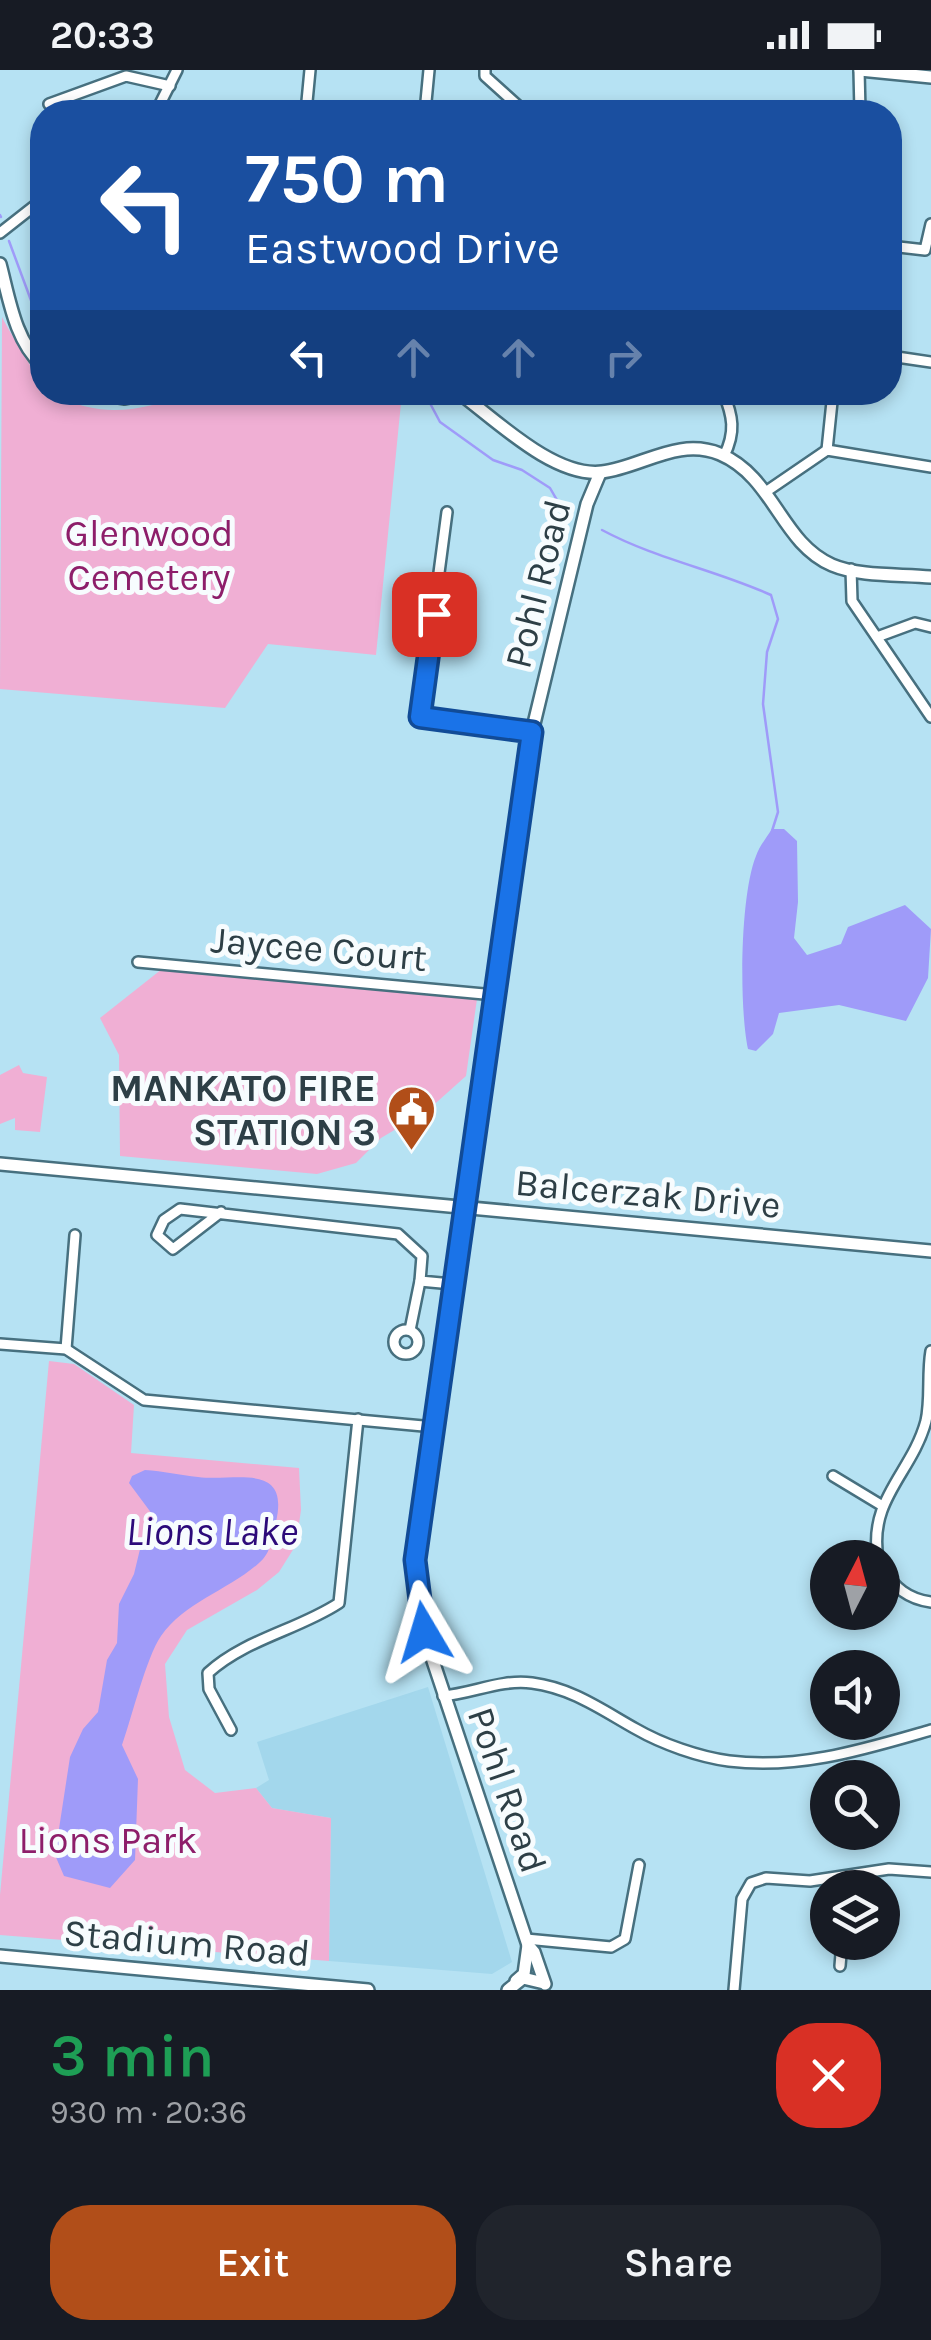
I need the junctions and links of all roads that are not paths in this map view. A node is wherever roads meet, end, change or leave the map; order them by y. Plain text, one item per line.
1 (176, 70) edge
2 (310, 70) edge
3 (429, 70) edge
4 (485, 70) edge
5 (859, 70) edge
6 (931, 78) edge
7 (170, 86) junction
8 (61, 100) edge
9 (163, 100) edge
10 (307, 100) edge
11 (426, 100) edge
12 (511, 100) edge
13 (860, 100) edge
14 (30, 209) edge
15 (931, 224) edge
16 (0, 233) edge
17 (902, 247) edge
18 (0, 264) edge
19 (30, 352) edge
20 (902, 358) edge
21 (931, 362) edge
22 (475, 405) edge
23 (728, 405) edge
24 (831, 405) edge
25 (826, 450) junction
26 (724, 456) junction
27 (931, 467) edge
28 (600, 473) junction
29 (767, 492) junction
30 (447, 512) dead end
31 (851, 569) junction
32 (931, 577) edge
33 (931, 627) edge
34 (878, 637) junction
35 (931, 717) edge
36 (532, 732) junction
37 (138, 962) dead end
38 (495, 995) junction
39 (0, 1164) edge
40 (464, 1207) junction
41 (220, 1212) junction
42 (75, 1235) dead end
43 (931, 1251) edge
44 (420, 1281) junction
45 (452, 1284) junction
46 (410, 1330) dead end
47 (0, 1344) edge
48 (66, 1348) junction
49 (931, 1351) edge
50 (358, 1419) junction
51 (434, 1427) junction
52 (833, 1476) dead end
53 (882, 1505) junction
54 (876, 1540) edge
55 (900, 1590) edge
56 (931, 1602) edge
57 (443, 1696) junction
58 (230, 1730) dead end
59 (931, 1730) edge
60 (639, 1864) dead end
61 (881, 1870) edge
62 (931, 1872) edge
63 (810, 1882) edge
64 (527, 1942) junction
65 (0, 1956) edge
66 (840, 1960) edge
67 (840, 1966) dead end
68 (511, 1986) edge
69 (548, 1987) edge
70 (368, 1990) edge
71 (496, 1990) edge
72 (734, 1990) edge

1 - 7 street
2 - 10 street
3 - 11 street
4 - 12 street
5 - 6 street
5 - 13 street
7 - 8 street
7 - 9 street
14 - 16 street
15 - 17 street
18 - 19 street
20 - 21 street
22 - 28 street
23 - 26 street
24 - 25 street
25 - 27 street
25 - 29 street
26 - 28 street
26 - 29 street
28 - 36 street, Pohl Road
29 - 31 street
30 - 36 street
31 - 32 street
31 - 34 street
33 - 34 street
34 - 35 street
36 - 38 street, Pohl Road
37 - 38 street, Jaycee Court
38 - 40 street, Pohl Road
39 - 40 street, Balcerzak Drive
40 - 43 street, Balcerzak Drive
40 - 45 street, Pohl Road
41 - 41 street
41 - 44 street
42 - 48 street
44 - 45 street
44 - 46 street
45 - 51 street, Pohl Road
47 - 48 street
48 - 50 street
49 - 53 street
50 - 51 street
50 - 58 street
51 - 57 street, Pohl Road
52 - 53 street
53 - 54 street
55 - 56 street
57 - 59 street
57 - 64 street, Pohl Road
60 - 64 street
61 - 62 street
63 - 72 street
64 - 68 street
64 - 69 street, Pohl Road
65 - 70 street, Stadium Road
66 - 67 street
68 - 69 street
68 - 71 street

